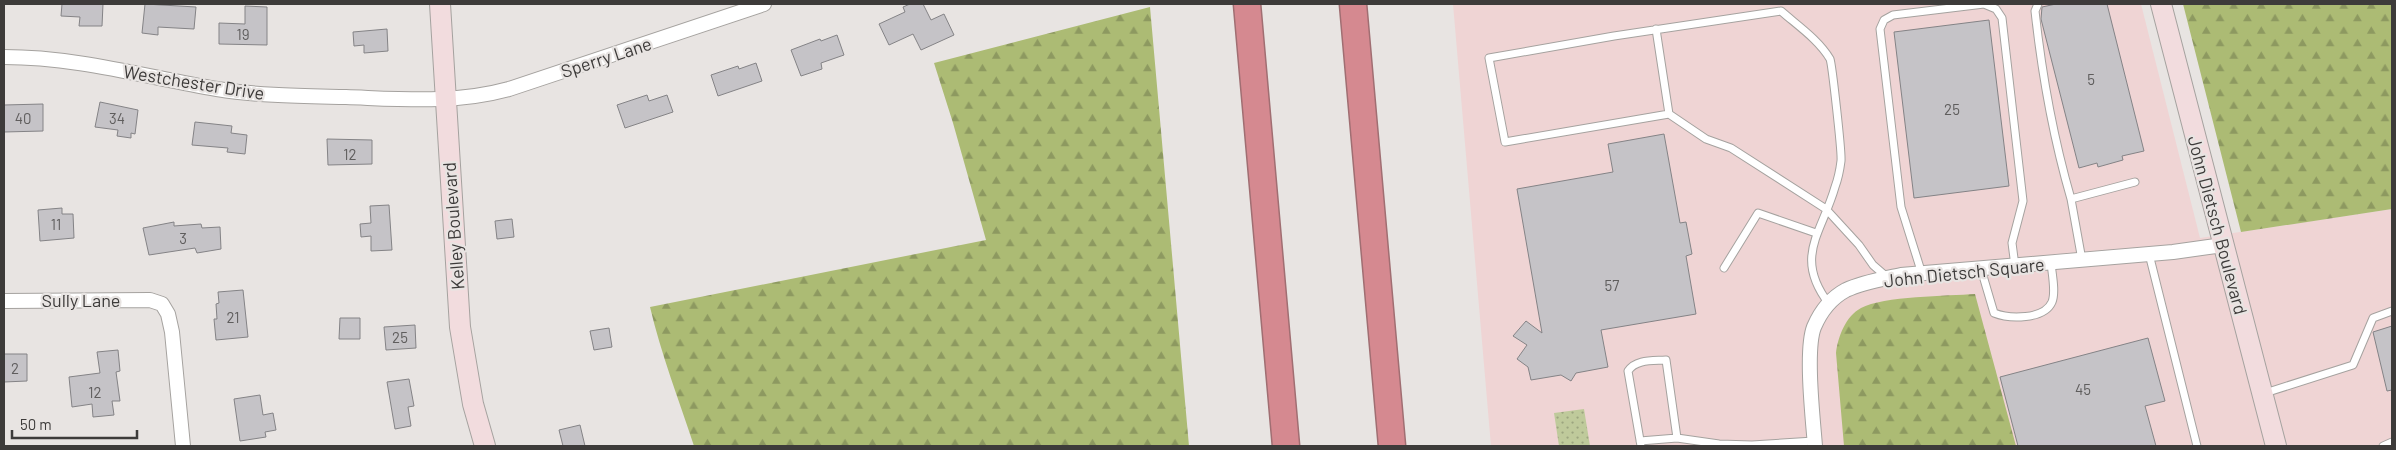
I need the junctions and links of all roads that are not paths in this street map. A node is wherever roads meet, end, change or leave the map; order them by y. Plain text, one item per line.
1 (440, 4) edge
2 (764, 4) edge
3 (1232, 4) edge
4 (1247, 4) edge
5 (1353, 4) edge
6 (2038, 4) edge
7 (2161, 4) edge
8 (1656, 29) junction
9 (4, 57) edge
10 (1254, 90) junction
11 (445, 99) junction
12 (1669, 114) junction
13 (2135, 182) dead end
14 (2070, 199) junction
15 (1826, 209) junction
16 (1816, 233) junction
17 (2222, 245) junction
18 (2149, 254) junction
19 (2082, 260) junction
20 (2051, 263) junction
21 (2015, 266) junction
22 (1724, 268) dead end
23 (1980, 269) junction
24 (1922, 274) junction
25 (1888, 278) junction
26 (4, 301) edge
27 (1829, 304) junction
28 (2392, 311) edge
29 (2262, 394) junction
30 (1676, 438) junction
31 (2392, 442) edge
32 (1641, 443) edge
33 (1815, 444) edge
34 (183, 446) edge
35 (485, 446) edge
36 (1286, 446) edge
37 (1392, 446) edge
38 (2197, 446) edge
39 (2276, 446) edge
40 (2383, 446) edge

1 - 11 street, Kelley Boulevard
2 - 11 street, Sperry Lane
3 - 10 highway
4 - 10 highway
5 - 37 highway
6 - 14 lane
7 - 17 street, John Dietsch Boulevard
8 - 12 lane
8 - 12 lane
8 - 15 lane
9 - 11 street, Westchester Drive
10 - 36 highway
11 - 35 street, Kelley Boulevard
12 - 15 lane
13 - 14 lane
14 - 19 lane
15 - 16 lane
15 - 25 lane
16 - 22 lane
16 - 27 lane
17 - 18 street, John Dietsch Square
17 - 29 street, John Dietsch Boulevard
18 - 19 street, John Dietsch Square
18 - 38 lane
19 - 20 street, John Dietsch Square
20 - 21 street, John Dietsch Square
20 - 23 lane
21 - 23 street, John Dietsch Square
21 - 24 lane
23 - 24 street, John Dietsch Square
24 - 25 street, John Dietsch Square
25 - 27 street, John Dietsch Square
26 - 34 street, Sully Lane
27 - 33 street, John Dietsch Square
28 - 29 lane
29 - 39 street, John Dietsch Boulevard
30 - 32 lane
30 - 32 lane
30 - 33 lane
31 - 40 lane

